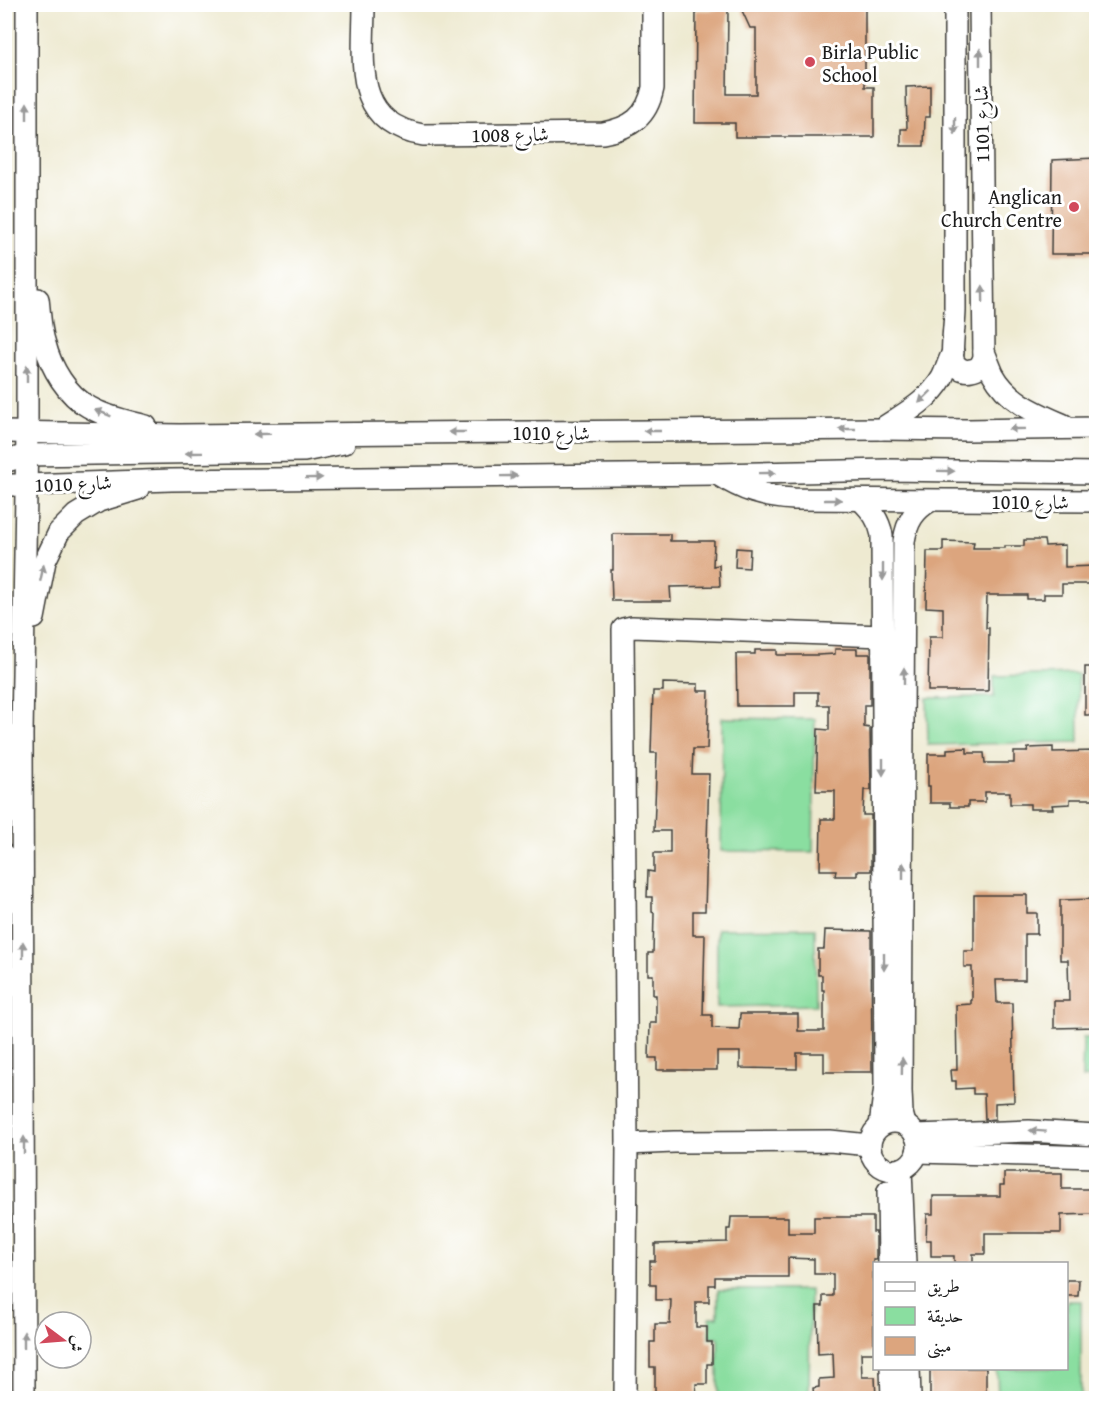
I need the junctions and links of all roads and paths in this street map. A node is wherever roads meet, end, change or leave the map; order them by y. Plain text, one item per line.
1 (27, 4) edge
2 (364, 4) edge
3 (653, 4) edge
4 (955, 4) edge
5 (980, 4) edge
6 (27, 169) junction
7 (953, 352) junction
8 (984, 352) junction
9 (1070, 428) junction
10 (1096, 428) edge
11 (881, 429) junction
12 (4, 432) edge
13 (27, 432) junction
14 (398, 433) junction
15 (179, 435) junction
16 (9, 456) edge
17 (1096, 458) edge
18 (1041, 472) junction
19 (1096, 473) edge
20 (717, 474) junction
21 (171, 480) junction
22 (4, 485) edge
23 (26, 485) junction
24 (861, 500) junction
25 (930, 501) junction
26 (1096, 501) edge
27 (882, 546) junction
28 (904, 549) junction
29 (883, 636) junction
30 (22, 735) junction
31 (4, 855) edge
32 (23, 920) junction
33 (880, 1126) junction
34 (1096, 1135) edge
35 (913, 1137) junction
36 (627, 1144) junction
37 (869, 1145) junction
38 (1096, 1157) edge
39 (894, 1170) junction
40 (889, 1262) edge
41 (905, 1262) edge
42 (891, 1370) edge
43 (909, 1370) edge
44 (24, 1398) edge
45 (626, 1398) edge
46 (892, 1398) edge
47 (910, 1398) edge

6 -> 1 street
2 - 3 street, شارع 1008
4 -> 7 street, شارع 1101
8 -> 5 street, شارع 1101
13 -> 6 street
15 -> 6 street
7 - 8 street
7 -> 11 street, شارع 1101
8 - 9 street, شارع 1101
9 - 10 street, شارع 1010
9 -> 11 street, شارع 1010
11 -> 14 street, شارع 1010
12 - 13 street, شارع 1010
13 - 15 street, شارع 1010
13 - 16 street
14 -> 15 street, شارع 1010
14 -> 16 street
16 - 23 street
17 - 18 street
18 - 19 street, شارع 1010
20 -> 18 street, شارع 1010
21 -> 20 street, شارع 1010
20 -> 24 street, شارع 1010
21 - 23 street, شارع 1010
30 -> 21 street
22 - 23 street, شارع 1010
23 - 30 street
24 - 25 street, شارع 1010
24 - 27 street
25 - 26 street, شارع 1010
25 - 28 street
27 - 28 street
27 -> 29 street
35 -> 28 street
29 -> 33 street
29 - 36 street
30 - 32 street
31 - 32 street
44 -> 32 street
33 - 35 street
33 - 37 street
34 -> 35 street
35 - 38 street
35 - 39 street
36 - 37 street
36 - 45 street
37 - 39 street
39 - 40 street
39 - 41 street
42 - 46 street
43 - 47 street

